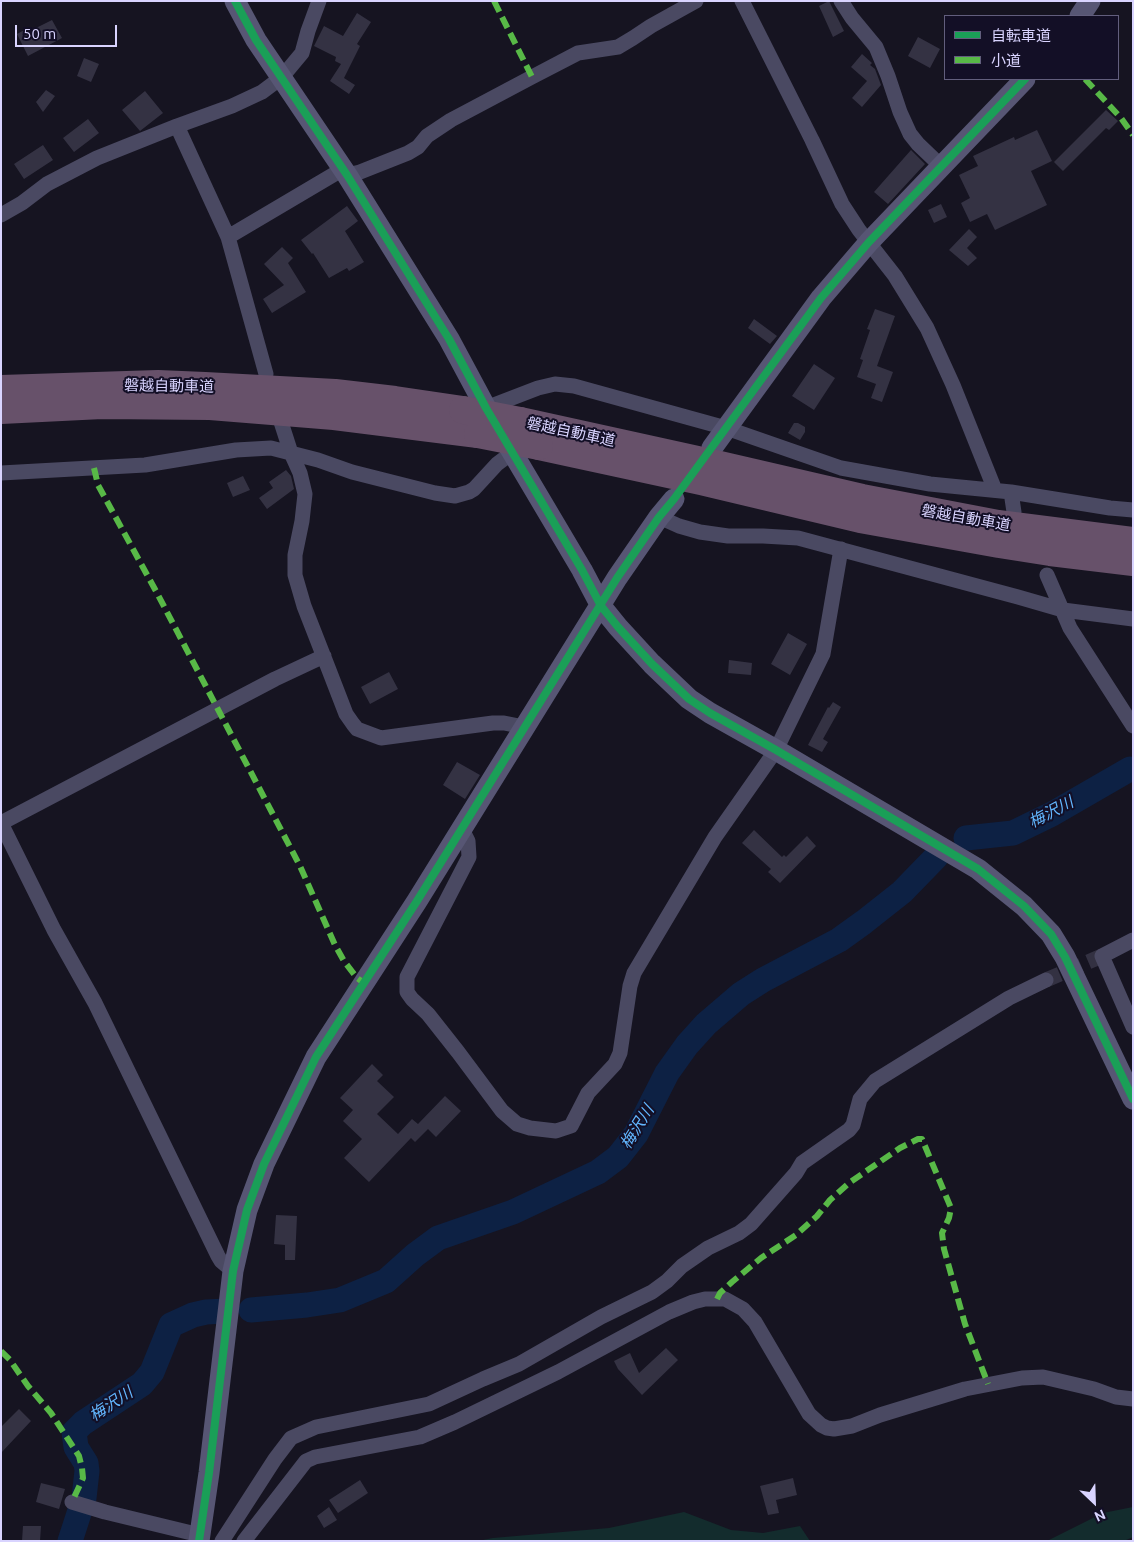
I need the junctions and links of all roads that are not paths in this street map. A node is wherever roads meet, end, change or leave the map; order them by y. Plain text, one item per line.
1 (234, 1) edge
2 (319, 1) edge
3 (696, 1) edge
4 (742, 1) edge
5 (841, 1) edge
6 (1090, 1) edge
7 (1081, 15) edge
8 (282, 77) junction
9 (1024, 80) edge
10 (177, 126) junction
11 (941, 166) junction
12 (345, 172) junction
13 (1, 215) edge
14 (228, 238) junction
15 (869, 242) junction
16 (266, 374) dead end
17 (1, 389) edge
18 (475, 409) junction
19 (1, 410) edge
20 (282, 422) dead end
21 (726, 428) junction
22 (712, 448) dead end
23 (513, 452) junction
24 (291, 453) junction
25 (1, 473) edge
26 (995, 490) junction
27 (1011, 492) junction
28 (674, 499) dead end
29 (1133, 510) edge
30 (1014, 512) dead end
31 (659, 517) junction
32 (1133, 540) edge
33 (841, 549) junction
34 (1133, 562) edge
35 (1047, 576) dead end
36 (601, 606) junction
37 (1063, 610) junction
38 (1133, 619) edge
39 (324, 656) junction
40 (1133, 726) edge
41 (524, 727) junction
42 (776, 750) junction
43 (1, 823) edge
44 (462, 829) junction
45 (1133, 940) edge
46 (1046, 980) tunnel mouth
47 (1133, 1027) edge
48 (1133, 1099) edge
49 (233, 1272) junction
50 (1133, 1399) edge
51 (72, 1502) dead end
52 (199, 1538) edge
53 (222, 1541) edge
54 (244, 1541) edge

1 - 8 street
2 - 8 street
3 - 12 street
4 - 15 street
5 - 11 street
6 - 7 street
8 - 10 street
8 - 12 street
9 - 11 street
10 - 13 street
10 - 14 street
11 - 15 street
12 - 14 street
12 - 18 street
14 - 16 street
15 - 21 street
15 - 26 street
17 - 18 highway, 磐越自動車道
18 - 21 street
18 - 23 street
18 - 32 highway, 磐越自動車道, bridge
19 - 34 highway, 磐越自動車道, bridge
20 - 24 street
21 - 22 street
21 - 26 street
23 - 24 street
23 - 36 street
24 - 25 street
24 - 39 street
26 - 27 street
27 - 29 street
27 - 30 street
28 - 31 street
31 - 33 street
31 - 36 street
33 - 37 street
33 - 42 street
35 - 37 street
36 - 41 street
36 - 42 street
37 - 38 street
37 - 40 street
39 - 41 street
39 - 43 street
41 - 44 street
42 - 44 street
42 - 48 street
43 - 49 street
44 - 49 street
45 - 47 street
46 - 53 street
49 - 52 street
50 - 54 street
51 - 52 street

